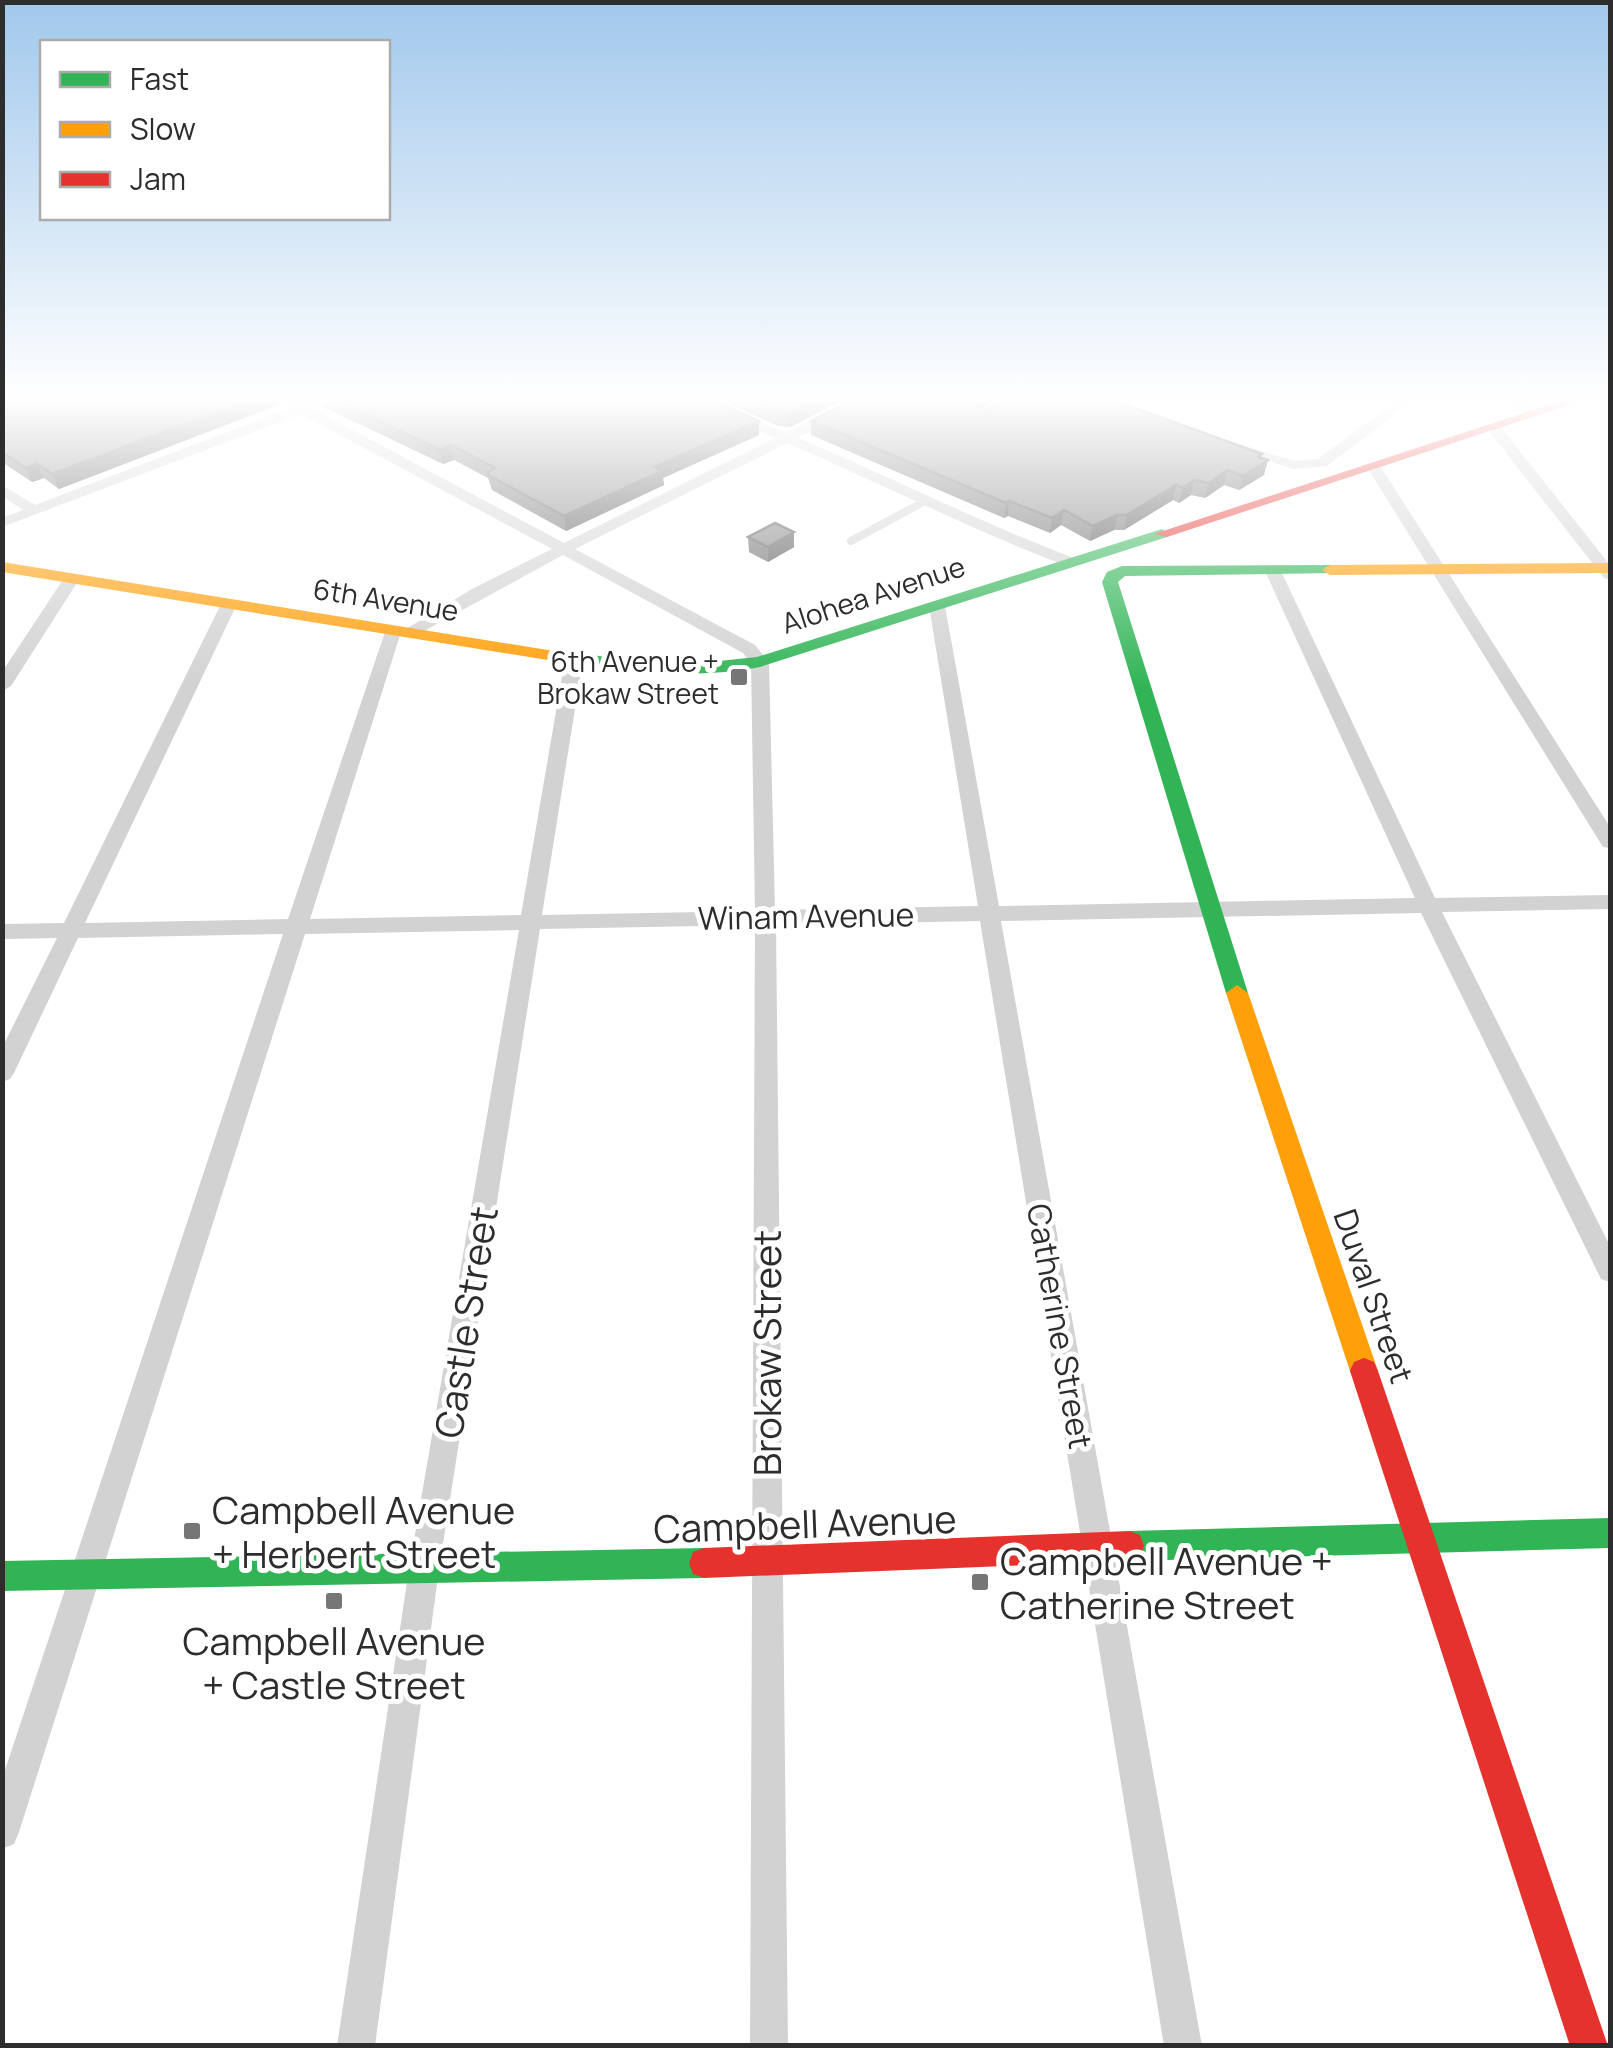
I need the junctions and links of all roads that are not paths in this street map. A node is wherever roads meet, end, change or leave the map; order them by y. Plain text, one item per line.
1 (13, 497) edge
2 (70, 497) edge
3 (466, 497) edge
4 (673, 497) edge
5 (916, 497) edge
6 (1279, 497) edge
7 (1393, 497) edge
8 (1549, 497) edge
9 (926, 501) junction
10 (34, 511) junction
11 (2, 524) edge
12 (852, 541) dead end
13 (566, 550) junction
14 (1070, 562) junction
15 (2, 566) edge
16 (1440, 570) junction
17 (1273, 571) junction
18 (1609, 571) edge
19 (72, 578) junction
20 (229, 604) junction
21 (937, 606) junction
22 (401, 631) junction
23 (574, 659) junction
24 (760, 662) junction
25 (2, 686) edge
26 (1610, 842) edge
27 (1610, 902) edge
28 (1428, 905) junction
29 (1208, 908) junction
30 (987, 912) junction
31 (765, 916) junction
32 (532, 922) junction
33 (298, 926) junction
34 (2, 932) edge
35 (71, 932) junction
36 (2, 1073) edge
37 (1610, 1271) edge
38 (1610, 1533) edge
39 (1421, 1538) junction
40 (1099, 1547) junction
41 (767, 1562) junction
42 (424, 1569) junction
43 (87, 1574) junction
44 (2, 1576) edge
45 (2, 1832) edge
46 (356, 2046) edge
47 (770, 2046) edge
48 (1183, 2046) edge
49 (1589, 2046) edge

1 - 10 street
2 - 10 street
3 - 13 street
4 - 13 street
5 - 9 street
6 - 14 street, Alohea Avenue
7 - 16 street
8 - 18 street
9 - 12 lane
9 - 14 street
10 - 11 street
13 - 22 street
13 - 24 street
14 - 21 street, Alohea Avenue
15 - 19 street, 6th Avenue
16 - 17 street
16 - 18 street
16 - 26 street
17 - 28 street
17 - 29 street, Duval Street
19 - 20 street, 6th Avenue
19 - 25 street
20 - 22 street, 6th Avenue
20 - 35 street
21 - 24 street, Alohea Avenue
21 - 30 street, Catherine Street
22 - 23 street, 6th Avenue
22 - 33 street
23 - 24 street, 6th Avenue
23 - 32 street, Castle Street
24 - 31 street, Brokaw Street
27 - 28 street, Winam Avenue
28 - 29 street, Winam Avenue
28 - 37 street
29 - 30 street, Winam Avenue
29 - 39 street, Duval Street
30 - 31 street, Winam Avenue
30 - 40 street, Catherine Street
31 - 32 street, Winam Avenue
31 - 41 street, Brokaw Street
32 - 33 street, Winam Avenue
32 - 42 street, Castle Street
33 - 35 street, Winam Avenue
33 - 43 street
34 - 35 street, Winam Avenue
35 - 36 street
38 - 39 street, Campbell Avenue
39 - 40 street, Campbell Avenue
39 - 49 street, Duval Street
40 - 41 street, Campbell Avenue
40 - 48 street, Catherine Street
41 - 42 street, Campbell Avenue
41 - 47 street, Brokaw Street
42 - 43 street, Campbell Avenue
42 - 46 street, Castle Street
43 - 44 street, Campbell Avenue
43 - 45 street

